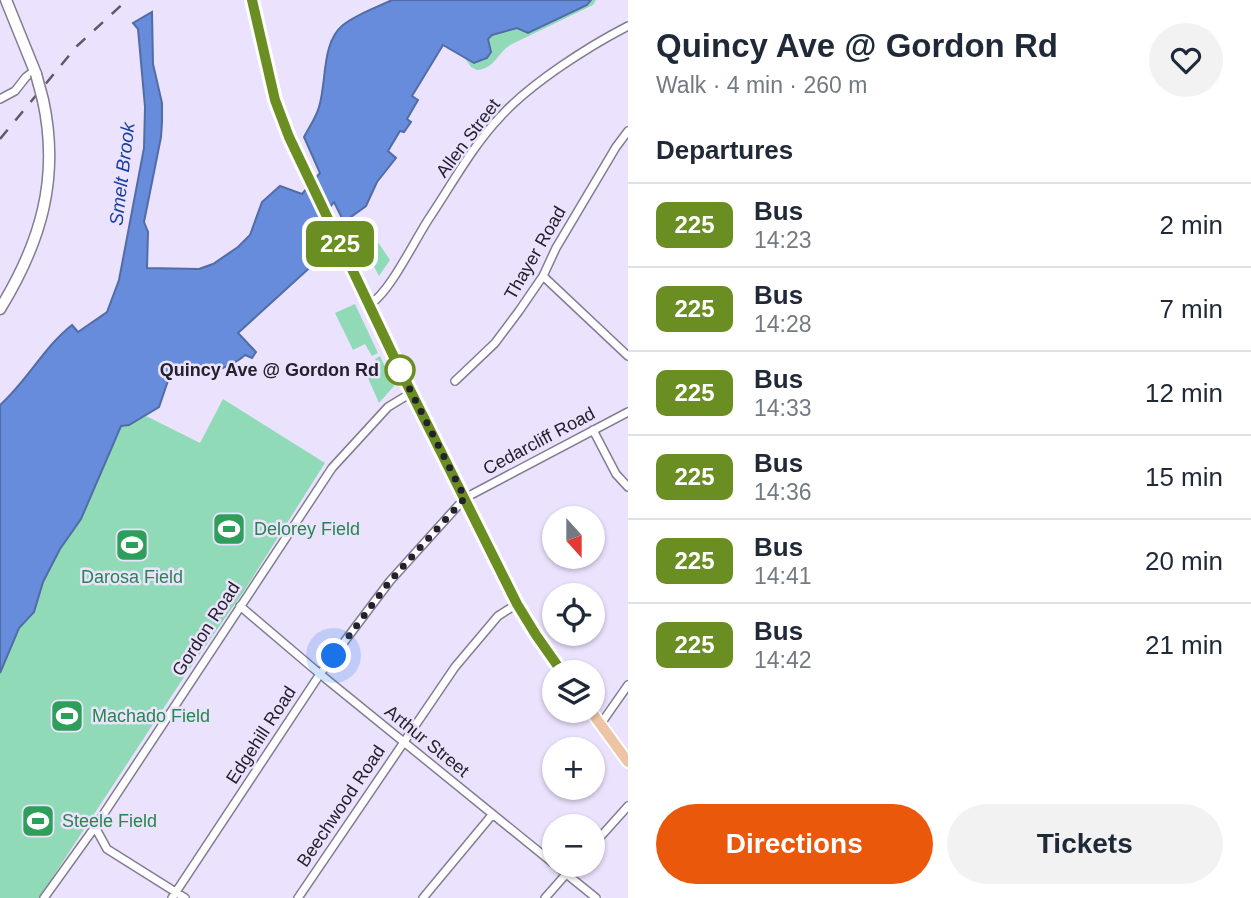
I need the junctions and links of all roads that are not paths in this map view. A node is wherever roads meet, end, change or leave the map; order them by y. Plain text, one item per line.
1 (6, 0) edge
2 (252, 0) edge
3 (628, 26) edge
4 (35, 73) junction
5 (0, 99) edge
6 (628, 131) edge
7 (542, 276) junction
8 (369, 305) junction
9 (0, 309) edge
10 (628, 356) edge
11 (455, 381) dead end
12 (411, 393) junction
13 (628, 412) edge
14 (593, 430) junction
15 (628, 487) edge
16 (465, 498) junction
17 (517, 604) junction
18 (240, 606) junction
19 (554, 660) edge
20 (320, 674) junction
21 (628, 685) edge
22 (600, 724) joint
23 (403, 742) junction
24 (628, 762) edge
25 (628, 806) edge
26 (492, 815) junction
27 (95, 827) junction
28 (605, 832) edge
29 (542, 856) edge
30 (564, 877) edge
31 (569, 877) edge
32 (174, 895) edge
33 (44, 898) edge
34 (184, 898) edge
35 (298, 898) edge
36 (423, 898) edge
37 (545, 898) edge
38 (596, 898) edge

1 - 4 main road
2 - 8 main road
3 - 8 street, Allen Street
4 - 5 street
4 - 9 main road, bridge
6 - 7 street, Thayer Road
7 - 10 street
7 - 11 street, Thayer Road
8 - 12 main road
12 - 16 main road
12 - 18 street, Gordon Road
13 - 14 street, Cedarcliff Road
14 - 15 street
14 - 16 street, Cedarcliff Road
16 - 17 main road
16 - 20 street, Edgehill Road
17 - 19 main road
17 - 23 street, Beechwood Road
18 - 20 street, Arthur Street
18 - 27 street, Gordon Road
20 - 23 street, Arthur Street
20 - 32 street, Edgehill Road
21 - 22 street
22 - 24 main road
23 - 26 street, Arthur Street
23 - 35 street, Beechwood Road
25 - 28 street
26 - 29 street, Arthur Street
26 - 36 street
27 - 32 street
27 - 33 street, Gordon Road
30 - 37 street
31 - 38 street, Arthur Street
32 - 34 street

